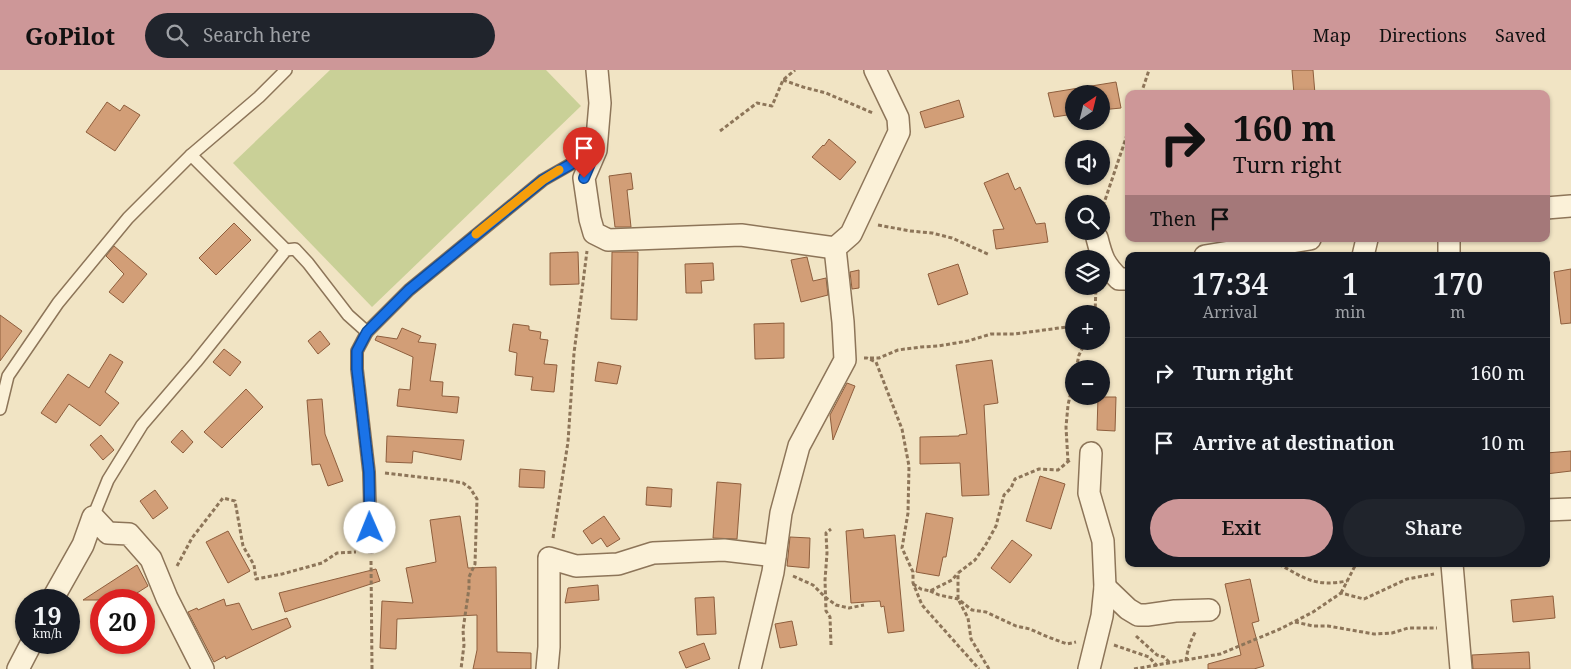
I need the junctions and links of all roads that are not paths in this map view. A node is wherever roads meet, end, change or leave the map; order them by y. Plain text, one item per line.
1 (286, 70) edge
2 (597, 70) edge
3 (874, 70) edge
4 (596, 150) junction
5 (191, 155) junction
6 (1571, 206) edge
7 (1550, 208) edge
8 (1098, 240) edge
9 (1291, 242) edge
10 (835, 248) junction
11 (286, 250) junction
12 (1230, 252) edge
13 (1125, 279) edge
14 (367, 332) junction
15 (0, 409) edge
16 (1091, 453) road end
17 (1571, 508) edge
18 (1550, 510) edge
19 (93, 517) junction
20 (371, 547) road end
21 (774, 564) junction
22 (1452, 567) edge
23 (1105, 587) junction
24 (58, 589) edge
25 (1209, 610) road end
26 (26, 654) edge
27 (18, 669) edge
28 (203, 669) edge
29 (547, 669) edge
30 (750, 669) edge
31 (1089, 669) edge
32 (1461, 669) edge

1 - 5 lane
2 - 4 street
3 - 10 street
4 - 10 street
4 - 14 lane
5 - 11 lane
5 - 15 lane
6 - 7 street
8 - 13 street
9 - 12 street
10 - 21 street
11 - 14 lane
11 - 19 lane
14 - 20 lane
16 - 23 street
17 - 18 street
19 - 24 street
19 - 28 street
21 - 29 street
21 - 30 street
22 - 32 street
23 - 25 street
23 - 31 street
26 - 27 street

